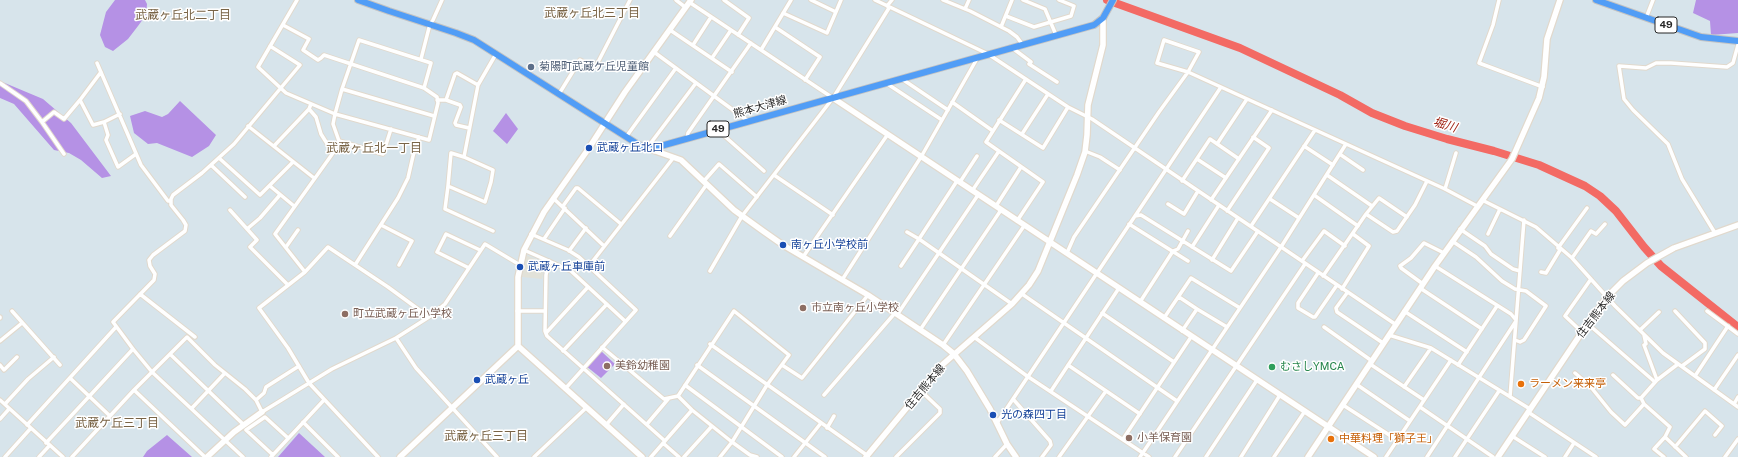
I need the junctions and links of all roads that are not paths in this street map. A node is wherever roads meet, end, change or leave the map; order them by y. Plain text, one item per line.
1 (297, 0) edge
2 (358, 0) edge
3 (442, 0) edge
4 (630, 0) edge
5 (676, 0) edge
6 (724, 0) edge
7 (791, 0) edge
8 (811, 0) edge
9 (841, 0) edge
10 (875, 0) edge
11 (892, 0) edge
12 (969, 0) edge
13 (1012, 0) edge
14 (1023, 0) edge
15 (1059, 0) edge
16 (1499, 0) edge
17 (1560, 0) edge
18 (1596, 0) edge
19 (1653, 0) edge
20 (945, 1) edge
21 (688, 3) edge
22 (1112, 3) edge
23 (888, 7) junction
24 (965, 9) junction
25 (836, 12) junction
26 (783, 13) junction
27 (1006, 16) junction
28 (711, 17) junction
29 (1103, 18) junction
30 (1646, 18) junction
31 (1051, 22) junction
32 (430, 24) junction
33 (283, 25) junction
34 (775, 27) junction
35 (1001, 27) junction
36 (670, 30) junction
37 (731, 30) junction
38 (738, 35) junction
39 (1056, 35) junction
40 (1738, 41) edge
41 (751, 43) junction
42 (1022, 44) junction
43 (693, 45) junction
44 (1738, 45) edge
45 (270, 46) junction
46 (1011, 47) junction
47 (761, 50) junction
48 (654, 52) junction
49 (496, 54) junction
50 (988, 54) junction
51 (978, 56) junction
52 (712, 58) junction
53 (420, 59) junction
54 (97, 63) dead end
55 (351, 64) junction
56 (676, 68) junction
57 (101, 72) junction
58 (732, 72) junction
59 (1188, 72) junction
60 (901, 78) junction
61 (1026, 79) junction
62 (805, 80) junction
63 (886, 82) junction
64 (1057, 82) dead end
65 (0, 83) edge
66 (696, 83) junction
67 (478, 85) junction
68 (1543, 86) junction
69 (1221, 87) junction
70 (424, 88) junction
71 (282, 89) junction
72 (342, 89) junction
73 (559, 94) junction
74 (1048, 94) junction
75 (714, 96) junction
76 (833, 98) junction
77 (1247, 99) junction
78 (80, 100) junction
79 (437, 100) junction
80 (446, 100) junction
81 (952, 102) junction
82 (311, 104) junction
83 (1068, 107) junction
84 (309, 109) junction
85 (948, 110) junction
86 (1272, 110) junction
87 (120, 114) junction
88 (335, 114) junction
89 (434, 116) junction
90 (1087, 118) junction
91 (942, 120) junction
92 (999, 120) junction
93 (748, 121) junction
94 (42, 122) junction
95 (104, 122) junction
96 (605, 123) junction
97 (248, 126) junction
98 (470, 128) junction
99 (391, 129) junction
100 (719, 129) junction
101 (1315, 130) junction
102 (992, 131) junction
103 (888, 134) junction
104 (1022, 134) junction
105 (419, 137) junction
106 (626, 137) junction
107 (1254, 137) junction
108 (687, 138) junction
109 (339, 141) junction
110 (1217, 144) junction
111 (1346, 144) junction
112 (274, 146) junction
113 (1304, 146) junction
114 (648, 148) junction
115 (1135, 148) junction
116 (999, 151) junction
117 (1085, 151) junction
118 (333, 153) junction
119 (1456, 153) dead end
120 (64, 154) dead end
121 (136, 154) junction
122 (1341, 155) junction
123 (977, 156) dead end
124 (464, 157) junction
125 (674, 157) junction
126 (921, 157) junction
127 (219, 158) junction
128 (1196, 159) junction
129 (1239, 159) junction
130 (293, 162) junction
131 (211, 165) junction
132 (1333, 165) junction
133 (1022, 167) junction
134 (1120, 170) junction
135 (1165, 170) junction
136 (1363, 170) dead end
137 (764, 171) dead end
138 (774, 175) junction
139 (1327, 175) junction
140 (314, 178) junction
141 (1226, 178) junction
142 (958, 181) junction
143 (1182, 181) junction
144 (1427, 181) junction
145 (706, 182) junction
146 (270, 186) junction
147 (448, 186) junction
148 (1445, 189) junction
149 (972, 191) junction
150 (1198, 191) junction
151 (978, 195) junction
152 (1314, 195) junction
153 (280, 196) junction
154 (245, 197) dead end
155 (757, 197) junction
156 (553, 198) junction
157 (1270, 199) junction
158 (1211, 200) junction
159 (1482, 200) junction
160 (171, 201) junction
161 (1168, 204) dead end
162 (1219, 205) junction
163 (294, 206) junction
164 (1372, 206) junction
165 (1477, 206) junction
166 (564, 207) junction
167 (998, 208) junction
168 (1587, 208) dead end
169 (1500, 209) junction
170 (230, 210) dead end
171 (1227, 211) junction
172 (1366, 214) junction
173 (833, 215) junction
174 (742, 216) junction
175 (1134, 216) junction
176 (1407, 217) junction
177 (1238, 218) junction
178 (1300, 218) junction
179 (1524, 220) junction
180 (1017, 221) junction
181 (620, 224) junction
182 (1129, 224) junction
183 (1605, 224) dead end
184 (380, 225) junction
185 (1738, 225) edge
186 (1024, 226) junction
187 (1251, 226) junction
188 (1358, 226) junction
189 (586, 228) junction
190 (247, 229) junction
191 (1460, 229) junction
192 (298, 230) dead end
193 (493, 231) dead end
194 (1188, 231) dead end
195 (1258, 231) junction
196 (907, 232) dead end
197 (1715, 233) junction
198 (531, 234) junction
199 (1353, 234) junction
200 (1488, 234) dead end
201 (670, 236) dead end
202 (544, 239) junction
203 (919, 239) junction
204 (1182, 241) junction
205 (1452, 241) junction
206 (1050, 243) junction
207 (604, 246) junction
208 (1345, 246) junction
209 (286, 247) junction
210 (1192, 247) junction
211 (1281, 247) junction
212 (1559, 249) junction
213 (480, 250) junction
214 (524, 250) junction
215 (569, 251) junction
216 (1173, 251) junction
217 (1067, 253) junction
218 (1444, 253) junction
219 (940, 254) junction
220 (803, 257) junction
221 (1572, 258) junction
222 (1212, 260) junction
223 (549, 261) junction
224 (1188, 261) dead end
225 (1304, 262) junction
226 (399, 265) dead end
227 (520, 265) junction
228 (355, 266) junction
229 (589, 266) junction
230 (901, 266) dead end
231 (1435, 266) junction
232 (469, 268) junction
233 (962, 268) junction
234 (710, 271) dead end
235 (1520, 271) junction
236 (305, 272) junction
237 (1318, 272) junction
238 (1541, 272) dead end
239 (1097, 273) junction
240 (1323, 276) junction
241 (1591, 278) junction
242 (842, 280) junction
243 (984, 284) junction
244 (288, 285) junction
245 (1337, 286) junction
246 (1421, 286) junction
247 (588, 287) junction
248 (1119, 288) junction
249 (1342, 289) junction
250 (1519, 290) junction
251 (1347, 293) junction
252 (140, 294) junction
253 (1022, 294) junction
254 (868, 295) junction
255 (1179, 297) junction
256 (1607, 297) junction
257 (1140, 302) junction
258 (607, 304) junction
259 (1012, 304) junction
260 (1497, 306) junction
261 (1240, 308) junction
262 (1197, 309) junction
263 (517, 310) junction
264 (12, 311) dead end
265 (545, 311) junction
266 (1404, 311) junction
267 (1676, 311) dead end
268 (1707, 311) dead end
269 (1660, 312) dead end
270 (1102, 313) junction
271 (896, 314) junction
272 (429, 317) junction
273 (1164, 318) junction
274 (1516, 320) junction
275 (626, 321) junction
276 (22, 323) junction
277 (1062, 323) junction
278 (1395, 324) junction
279 (1588, 324) junction
280 (1728, 326) junction
281 (116, 327) junction
282 (1227, 327) junction
283 (1324, 327) dead end
284 (1482, 329) junction
285 (920, 330) junction
286 (1640, 330) junction
287 (1182, 331) junction
288 (1582, 332) junction
289 (546, 333) junction
290 (1644, 334) junction
291 (1738, 334) edge
292 (1388, 335) junction
293 (195, 336) dead end
294 (1191, 336) junction
295 (396, 338) junction
296 (974, 338) junction
297 (1085, 339) junction
298 (1515, 340) junction
299 (0, 341) edge
300 (1383, 343) junction
301 (710, 344) junction
302 (943, 345) junction
303 (518, 346) junction
304 (602, 347) junction
305 (1430, 348) junction
306 (133, 349) junction
307 (1211, 350) junction
308 (563, 351) junction
309 (1467, 352) junction
310 (954, 354) junction
311 (171, 355) junction
312 (1738, 355) edge
313 (16, 357) dead end
314 (54, 357) junction
315 (1451, 360) junction
316 (1174, 362) junction
317 (1371, 362) junction
318 (0, 365) edge
319 (60, 365) dead end
320 (697, 365) junction
321 (782, 365) junction
322 (1068, 365) junction
323 (1458, 365) junction
324 (1680, 365) junction
325 (299, 366) junction
326 (1236, 366) junction
327 (583, 368) junction
328 (152, 372) junction
329 (225, 373) junction
330 (1575, 373) dead end
331 (1613, 375) dead end
332 (1028, 376) junction
333 (1695, 376) junction
334 (70, 378) junction
335 (1479, 378) junction
336 (1257, 380) junction
337 (1625, 380) dead end
338 (1656, 381) junction
339 (309, 383) junction
340 (1622, 383) junction
341 (1356, 384) junction
342 (685, 385) junction
343 (767, 385) junction
344 (1157, 387) junction
345 (1404, 387) junction
346 (564, 389) junction
347 (134, 390) junction
348 (1714, 390) junction
349 (208, 391) junction
350 (920, 391) junction
351 (1106, 391) junction
352 (1499, 391) junction
353 (1051, 392) junction
354 (824, 395) dead end
355 (1280, 395) junction
356 (678, 396) junction
357 (90, 397) junction
358 (670, 397) junction
359 (1510, 397) junction
360 (1738, 397) edge
361 (1641, 398) junction
362 (1013, 399) junction
363 (0, 400) edge
364 (256, 400) junction
365 (324, 400) junction
366 (1424, 400) junction
367 (1177, 401) junction
368 (5, 404) junction
369 (624, 404) junction
370 (1342, 404) junction
371 (1644, 404) junction
372 (1734, 404) junction
373 (754, 406) junction
374 (1420, 407) junction
375 (1738, 407) edge
376 (192, 408) junction
377 (452, 408) junction
378 (586, 408) junction
379 (9, 409) junction
380 (692, 410) junction
381 (1305, 411) junction
382 (1529, 411) junction
383 (262, 412) junction
384 (1140, 414) junction
385 (110, 416) junction
386 (834, 416) dead end
387 (1088, 416) junction
388 (0, 419) edge
389 (1410, 421) junction
390 (304, 422) junction
391 (820, 423) junction
392 (647, 424) junction
393 (996, 424) junction
394 (27, 425) junction
395 (244, 425) junction
396 (606, 425) junction
397 (712, 426) junction
398 (1447, 426) junction
399 (1328, 427) junction
400 (31, 428) junction
401 (741, 428) junction
402 (827, 428) junction
403 (1715, 435) dead end
404 (1512, 436) junction
405 (1665, 437) junction
406 (288, 438) junction
407 (1123, 439) junction
408 (1467, 439) junction
409 (1738, 439) edge
410 (225, 440) junction
411 (1397, 440) junction
412 (664, 442) junction
413 (732, 442) junction
414 (805, 443) junction
415 (1574, 443) junction
416 (48, 444) junction
417 (1007, 444) junction
418 (1675, 447) junction
419 (1143, 453) junction
420 (272, 456) edge
421 (640, 456) edge
422 (867, 456) edge
423 (1594, 456) edge
424 (5, 457) edge
425 (39, 457) edge
426 (63, 457) edge
427 (72, 457) edge
428 (206, 457) edge
429 (243, 457) edge
430 (338, 457) edge
431 (378, 457) edge
432 (400, 457) edge
433 (497, 457) edge
434 (534, 457) edge
435 (651, 457) edge
436 (679, 457) edge
437 (684, 457) edge
438 (720, 457) edge
439 (756, 457) edge
440 (782, 457) edge
441 (794, 457) edge
442 (825, 457) edge
443 (896, 457) edge
444 (995, 457) edge
445 (1016, 457) edge
446 (1042, 457) edge
447 (1059, 457) edge
448 (1140, 457) edge
449 (1149, 457) edge
450 (1175, 457) edge
451 (1206, 457) edge
452 (1241, 457) edge
453 (1274, 457) edge
454 (1308, 457) edge
455 (1374, 457) edge
456 (1386, 457) edge
457 (1427, 457) edge
458 (1455, 457) edge
459 (1493, 457) edge
460 (1498, 457) edge
461 (1545, 457) edge
462 (1565, 457) edge
463 (1664, 457) edge
464 (1686, 457) edge
465 (1725, 457) edge

1 - 33 street
2 - 32 main road
3 - 32 street
4 - 73 street
5 - 21 street
6 - 38 street
7 - 26 street
8 - 25 street
9 - 25 street
10 - 23 street
11 - 23 street
12 - 24 street
13 - 27 street
14 - 31 street
15 - 31 street
16 - 68 street
17 - 68 street
18 - 30 main road, 49
19 - 30 street
20 - 24 street
21 - 28 street
21 - 36 street
22 - 29 main road
23 - 50 street
23 - 76 street
24 - 35 street
25 - 26 street
26 - 34 street
27 - 31 street
27 - 35 street
28 - 37 street
28 - 43 street
29 - 39 main road, 熊本大津線 / 49
29 - 90 street
30 - 40 main road, 49
31 - 39 street
32 - 49 main road
32 - 53 street
33 - 45 street
33 - 55 street
34 - 47 street
34 - 62 street
35 - 42 street
36 - 43 street
36 - 48 street
37 - 38 street
37 - 52 street
38 - 41 street
39 - 42 main road, 熊本大津線 / 49
41 - 47 street
41 - 58 street
42 - 46 main road, 熊本大津線 / 49
43 - 52 street
44 - 197 street
45 - 71 street
45 - 71 street
46 - 50 main road, 熊本大津線 / 49
46 - 64 street
47 - 62 street
48 - 56 street
48 - 96 street
49 - 67 street
49 - 73 main road
50 - 51 main road, 熊本大津線 / 49
50 - 61 street
51 - 60 main road, 熊本大津線 / 49
51 - 81 street
52 - 58 street
53 - 55 street
53 - 70 street
54 - 57 street
55 - 70 street
55 - 72 street
56 - 66 street
56 - 106 street
57 - 78 street
57 - 87 street
58 - 75 street
59 - 59 street
59 - 69 street
59 - 115 street
60 - 63 main road, 熊本大津線 / 49
60 - 85 street
61 - 74 street
61 - 92 street
62 - 76 street
63 - 76 main road, 熊本大津線 / 49
63 - 91 street
65 - 94 street
66 - 75 street
66 - 114 street
67 - 80 street
67 - 98 street
68 - 159 street
69 - 77 street
69 - 135 street
70 - 79 street
71 - 82 street
71 - 97 street
72 - 88 street
72 - 89 street
73 - 96 main road
74 - 83 street
74 - 104 street
75 - 93 street
75 - 108 street
76 - 93 main road, 熊本大津線 / 49
76 - 103 street
76 - 138 street
77 - 86 street
77 - 110 street
78 - 94 street
78 - 95 street
79 - 80 street
79 - 89 street
80 - 98 street
81 - 85 street
81 - 102 street
82 - 84 street
82 - 88 street
83 - 90 street
83 - 104 street
84 - 112 street
84 - 118 street
85 - 91 street
86 - 101 street
86 - 107 street
87 - 95 street
87 - 121 street
88 - 99 street
88 - 109 street
89 - 105 street
90 - 115 street
90 - 117 street
91 - 126 street
92 - 102 street
92 - 104 street
93 - 100 main road, 熊本大津線 / 49
94 - 120 street
95 - 121 street
96 - 106 main road
96 - 156 street
97 - 112 street
97 - 127 street
98 - 124 street
99 - 105 street
99 - 109 street
100 - 108 main road, 熊本大津線 / 49
100 - 137 street
101 - 111 street
101 - 113 street
102 - 116 street
103 - 126 street
103 - 173 street
105 - 184 street
106 - 114 main road
107 - 129 street
107 - 171 street
108 - 114 main road, 熊本大津線 / 49
109 - 118 street
110 - 128 street
110 - 129 street
111 - 122 street
111 - 144 street
112 - 130 street
113 - 132 street
113 - 157 street
114 - 125 street
115 - 134 street
115 - 135 street
116 - 133 street
116 - 149 street
117 - 134 street
117 - 206 street
118 - 140 street
119 - 148 street
121 - 160 street
122 - 132 street
122 - 136 street
123 - 142 street
124 - 147 street
124 - 147 street
125 - 145 street
125 - 181 street
126 - 142 street
126 - 242 street
127 - 131 street
127 - 146 street
128 - 141 street
128 - 143 street
129 - 141 street
130 - 140 street
130 - 146 street
131 - 154 street
131 - 160 street
132 - 139 street
133 - 167 street
133 - 180 street
134 - 217 street
135 - 143 street
135 - 175 street
138 - 155 street
138 - 173 street
139 - 152 street
139 - 164 street
140 - 163 street
141 - 158 street
142 - 149 street
142 - 203 street
143 - 150 street
144 - 148 street
144 - 176 street
145 - 155 street
145 - 174 street
145 - 201 street
146 - 153 street
147 - 193 street
148 - 165 street
149 - 151 street
150 - 158 street
150 - 161 street
151 - 167 street
151 - 219 street
152 - 178 street
152 - 188 street
153 - 163 street
153 - 190 street
155 - 174 street
156 - 166 street
156 - 198 street
157 - 178 street
157 - 187 street
158 - 162 street
159 - 165 street
159 - 169 street
160 - 252 street
162 - 171 street
162 - 210 street
163 - 209 street
164 - 172 street
164 - 176 street
165 - 191 street
166 - 181 street
166 - 189 street
166 - 202 street
167 - 180 street
167 - 233 street
168 - 212 street
169 - 179 street
169 - 200 street
170 - 190 street
171 - 177 street
172 - 176 street
172 - 188 street
173 - 220 street
174 - 220 street
174 - 234 street
175 - 182 street
175 - 204 street
177 - 187 street
177 - 222 street
178 - 211 street
179 - 212 street
179 - 235 street
180 - 186 street
181 - 207 street
182 - 216 street
182 - 239 street
183 - 221 street
184 - 226 street
184 - 228 street
185 - 197 street, 住吉熊本線
186 - 206 street
186 - 243 street
187 - 195 street
188 - 199 street
189 - 207 street
189 - 215 street
190 - 244 street
191 - 205 street
191 - 235 street
192 - 209 street
194 - 204 street
195 - 211 street
195 - 222 street
196 - 203 street
197 - 256 street, 住吉熊本線
198 - 202 street
198 - 214 street
199 - 208 street
199 - 249 street
202 - 215 street
203 - 219 street
203 - 230 street
204 - 210 street
204 - 216 street
205 - 218 street
205 - 250 street
206 - 217 street
206 - 253 street
207 - 229 street
208 - 225 street
208 - 240 street
209 - 236 street
210 - 222 street
211 - 225 street
211 - 261 street
212 - 221 street
212 - 238 street
213 - 227 street
213 - 232 street
213 - 232 street
214 - 223 street
214 - 227 street
215 - 229 street
216 - 224 street
216 - 257 street
217 - 239 street
218 - 231 street
218 - 246 street
219 - 233 street
219 - 271 street
220 - 242 street
221 - 241 street
223 - 247 street
223 - 265 street
225 - 237 street
225 - 326 street
227 - 263 street
228 - 236 street
228 - 272 street
229 - 275 street
231 - 246 street
231 - 260 street
232 - 272 street
233 - 243 street
233 - 285 street
235 - 250 street
236 - 244 street
237 - 240 street
237 - 245 street
239 - 248 street
239 - 277 street
240 - 245 street
241 - 256 street
241 - 288 street
242 - 254 street
243 - 259 street
243 - 302 street
244 - 325 street
245 - 249 street
246 - 266 street
246 - 284 street
247 - 258 street
247 - 289 street
248 - 257 street
248 - 270 street
249 - 251 street
250 - 274 street
250 - 298 street
251 - 278 street
251 - 300 street
252 - 281 street
252 - 293 street
253 - 259 street
253 - 277 street
254 - 271 street
254 - 321 street
255 - 261 street
255 - 262 street
255 - 273 street
256 - 279 street, 住吉熊本線
256 - 286 street
257 - 273 street
258 - 275 street
258 - 308 street
259 - 296 street
260 - 274 street
260 - 284 street
261 - 282 street
262 - 282 street
262 - 287 street
263 - 265 street
263 - 303 street
264 - 276 street
265 - 289 street
266 - 278 street
266 - 309 street
267 - 324 street
268 - 280 street
269 - 286 street
270 - 297 street
270 - 316 street
271 - 285 street
271 - 354 street
272 - 295 street
273 - 287 street
274 - 298 street
274 - 335 street
275 - 304 street
276 - 299 street
276 - 314 street
277 - 297 street
277 - 332 street
278 - 292 street
279 - 288 street, 住吉熊本線
279 - 338 street
280 - 291 street
280 - 333 street
281 - 306 street
281 - 334 street
282 - 307 street
283 - 317 street
284 - 309 street
285 - 302 street
286 - 290 street
287 - 294 street
288 - 382 street, 住吉熊本線
289 - 308 street
290 - 324 street
290 - 338 street
292 - 300 street
292 - 305 street
294 - 307 street
294 - 316 street
295 - 339 street
295 - 377 street
296 - 310 street
296 - 332 street
297 - 322 street
297 - 344 street
298 - 359 street
300 - 317 street
301 - 320 street
301 - 321 street
301 - 343 street
302 - 310 street
303 - 346 street
303 - 377 street
304 - 327 street
304 - 358 street
305 - 315 street
305 - 345 street
306 - 328 street
306 - 357 street
307 - 326 street
307 - 367 street
308 - 327 street
309 - 323 street
310 - 350 street, 住吉熊本線
310 - 393 street, 住吉熊本線
311 - 328 street
311 - 329 street
311 - 349 street
312 - 348 street
313 - 318 street
314 - 319 street
314 - 368 street
315 - 323 street
315 - 366 street
316 - 344 street
317 - 341 street
317 - 345 street
320 - 342 street
320 - 373 street
321 - 343 street
322 - 351 street
322 - 353 street
323 - 335 street
324 - 333 street
324 - 338 street
325 - 339 street
325 - 364 street
326 - 336 street
326 - 450 street
327 - 346 street
327 - 369 street
328 - 347 street
328 - 376 street
329 - 349 street
329 - 364 street
330 - 371 street
331 - 340 street
332 - 353 street
332 - 362 street
333 - 348 street
334 - 357 street
334 - 394 street
335 - 352 street
335 - 398 street
336 - 355 street
336 - 451 street
337 - 340 street
338 - 361 street
339 - 365 street
339 - 383 street
340 - 361 street
341 - 370 street
341 - 389 street
342 - 356 street
342 - 401 street
343 - 373 street
343 - 391 street
344 - 367 street
344 - 384 street
345 - 366 street
346 - 378 street
347 - 385 street
347 - 428 street
348 - 372 street
349 - 376 street
349 - 395 street
350 - 422 street, 住吉熊本線
350 - 443 street
351 - 384 street
351 - 387 street
352 - 359 street
352 - 408 street
353 - 387 street
355 - 381 street
355 - 452 street
356 - 358 street
356 - 380 street
357 - 385 street
357 - 416 street
358 - 392 street
359 - 382 street
360 - 372 street
361 - 371 street
362 - 393 street
362 - 446 street
363 - 368 street
364 - 383 street
365 - 390 street
365 - 431 street
366 - 374 street
367 - 419 street
368 - 379 street
369 - 392 street
369 - 396 street
370 - 399 street
370 - 411 street
371 - 405 street
372 - 375 street
373 - 401 street
373 - 414 street
374 - 389 street
374 - 398 street
376 - 410 street
377 - 432 street
377 - 433 street
378 - 396 street
378 - 434 street
379 - 388 street
379 - 394 street
380 - 397 street
380 - 412 street
381 - 399 street
381 - 453 street
382 - 404 street, 住吉熊本線
382 - 415 street
383 - 395 street
384 - 407 street
385 - 427 street
386 - 402 street
387 - 407 street
387 - 447 street
389 - 411 street
390 - 406 street
390 - 430 street
391 - 402 street
391 - 414 street
392 - 412 street
393 - 417 street, 住吉熊本線
394 - 400 street
395 - 410 street
396 - 421 street
397 - 413 street
397 - 437 street
398 - 408 street
398 - 457 street
399 - 454 street
399 - 455 street
400 - 416 street
400 - 424 street
401 - 413 street
401 - 440 street
402 - 422 street
403 - 418 street
404 - 460 street, 住吉熊本線
404 - 461 street
405 - 418 street
405 - 463 street
406 - 420 street
406 - 420 street
407 - 419 street
408 - 458 street
408 - 459 street
409 - 465 street
410 - 428 street
410 - 429 street
411 - 456 street
412 - 435 street
412 - 436 street
413 - 438 street
413 - 439 street
414 - 441 street
414 - 442 street
415 - 423 street
415 - 462 street
416 - 425 street
416 - 426 street
417 - 444 street
417 - 445 street, 住吉熊本線
418 - 464 street
419 - 448 street
419 - 449 street

